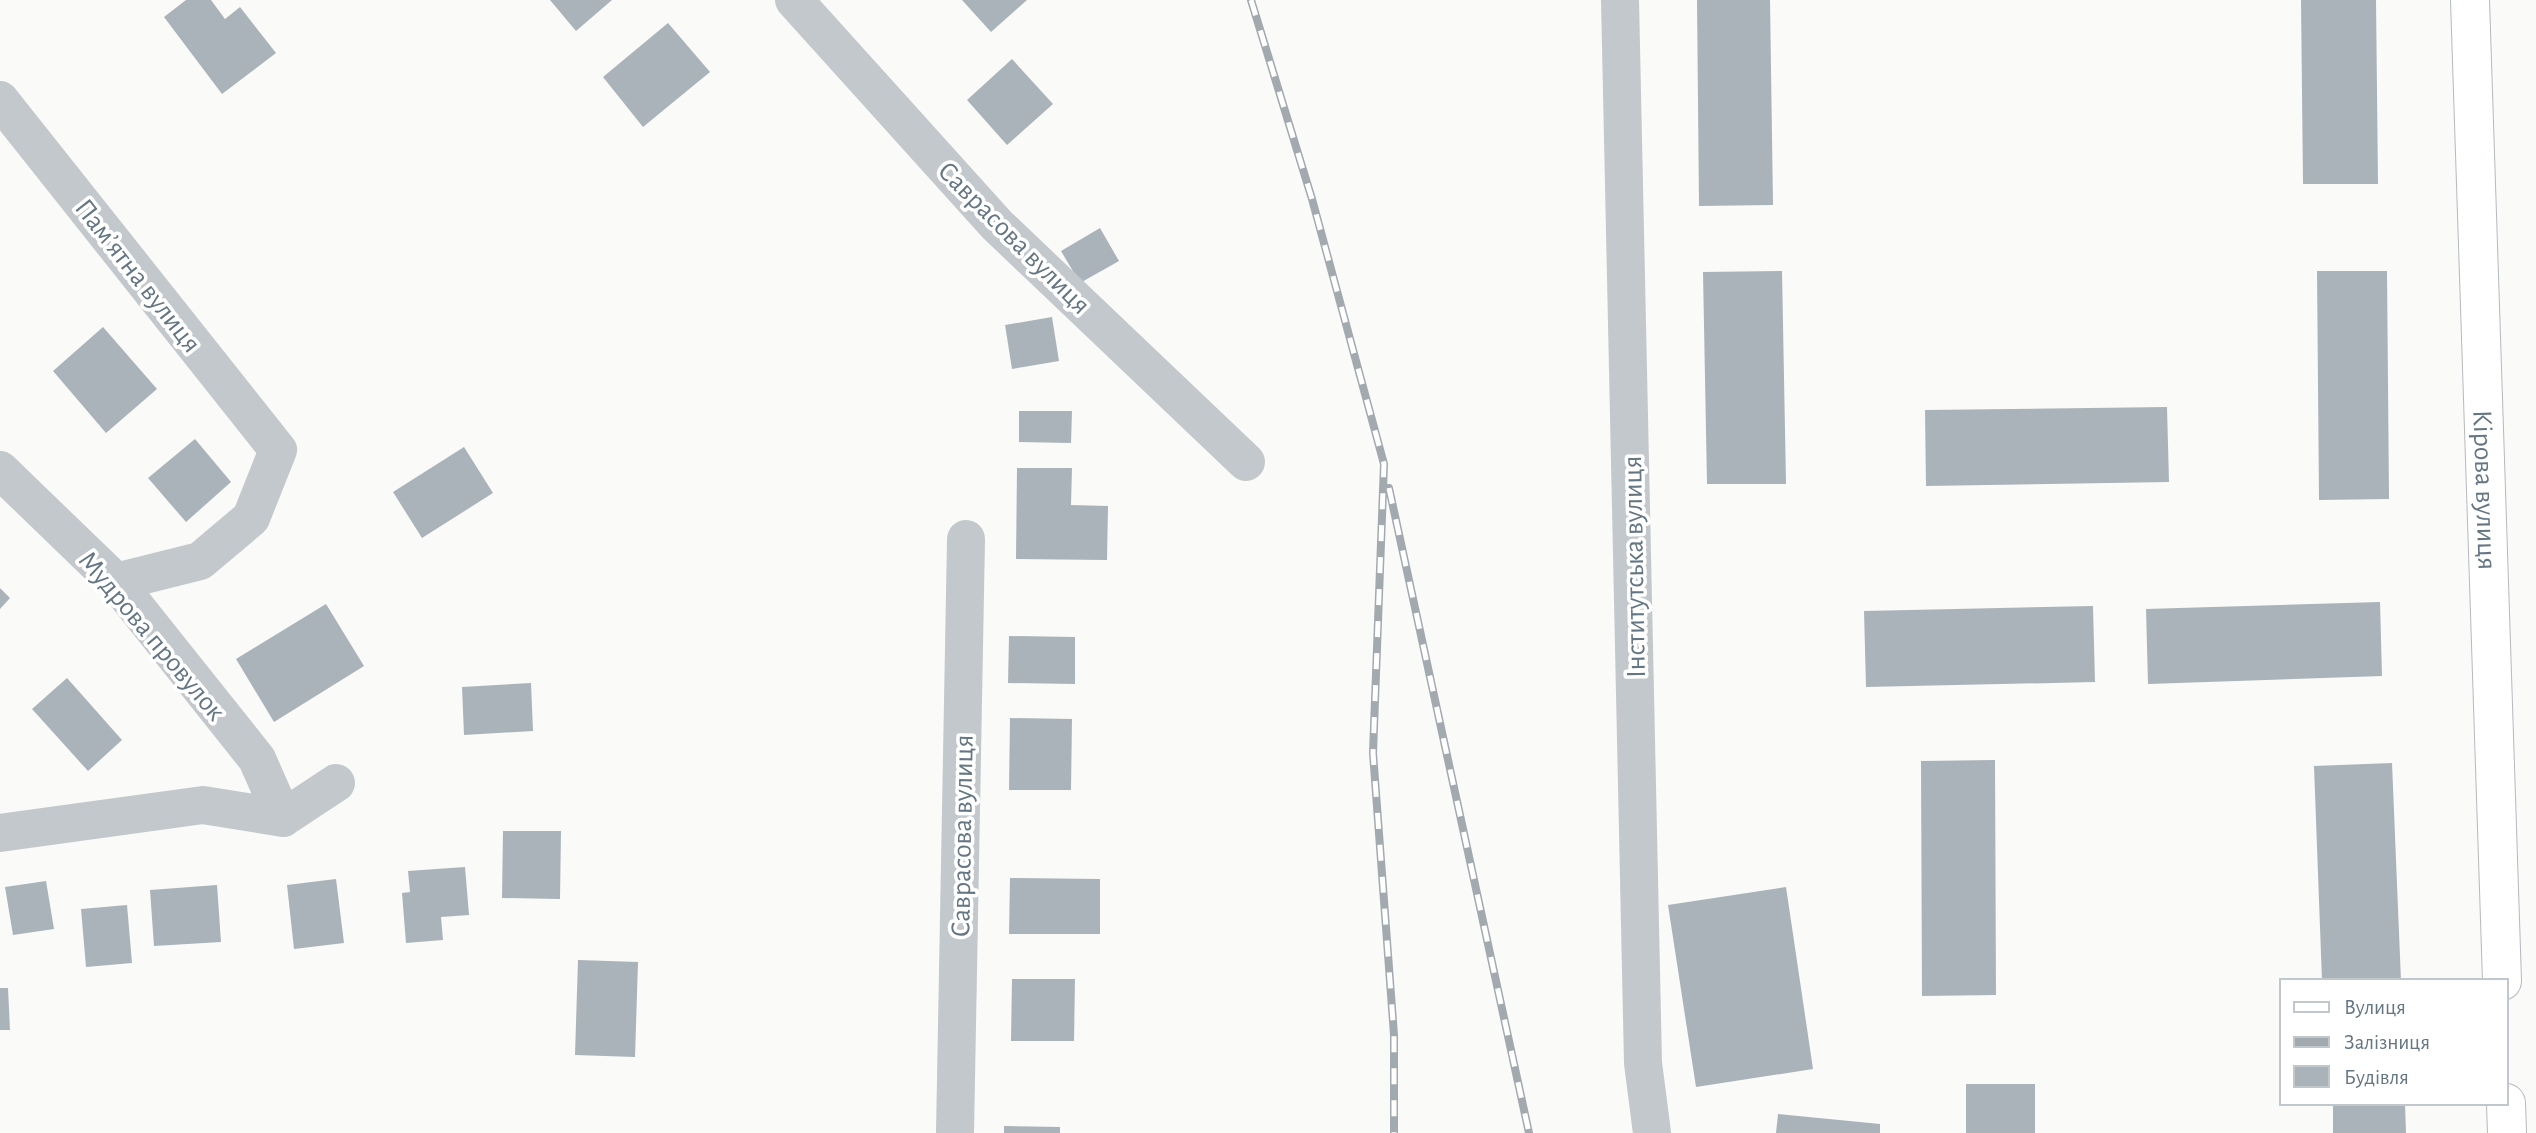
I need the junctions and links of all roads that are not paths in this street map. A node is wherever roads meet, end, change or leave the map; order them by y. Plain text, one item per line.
1 (794, 0) edge
2 (1620, 0) edge
3 (2470, 0) edge
4 (0, 100) edge
5 (1246, 463) dead end
6 (0, 470) edge
7 (966, 539) dead end
8 (116, 582) junction
9 (336, 783) dead end
10 (283, 818) junction
11 (0, 832) edge
12 (2502, 979) edge
13 (2506, 1105) edge
14 (955, 1133) edge
15 (1652, 1133) edge
16 (2507, 1133) edge

1 - 5 street, Саврасова вулиця
2 - 15 street, Інститутська вулиця
3 - 12 main road, Кірова вулиця
4 - 8 street, Пам’ятна вулиця
6 - 8 street, Мудрова провулок
7 - 14 street, Саврасова вулиця
8 - 10 street, Мудрова провулок
9 - 10 street
10 - 11 street
13 - 16 main road

